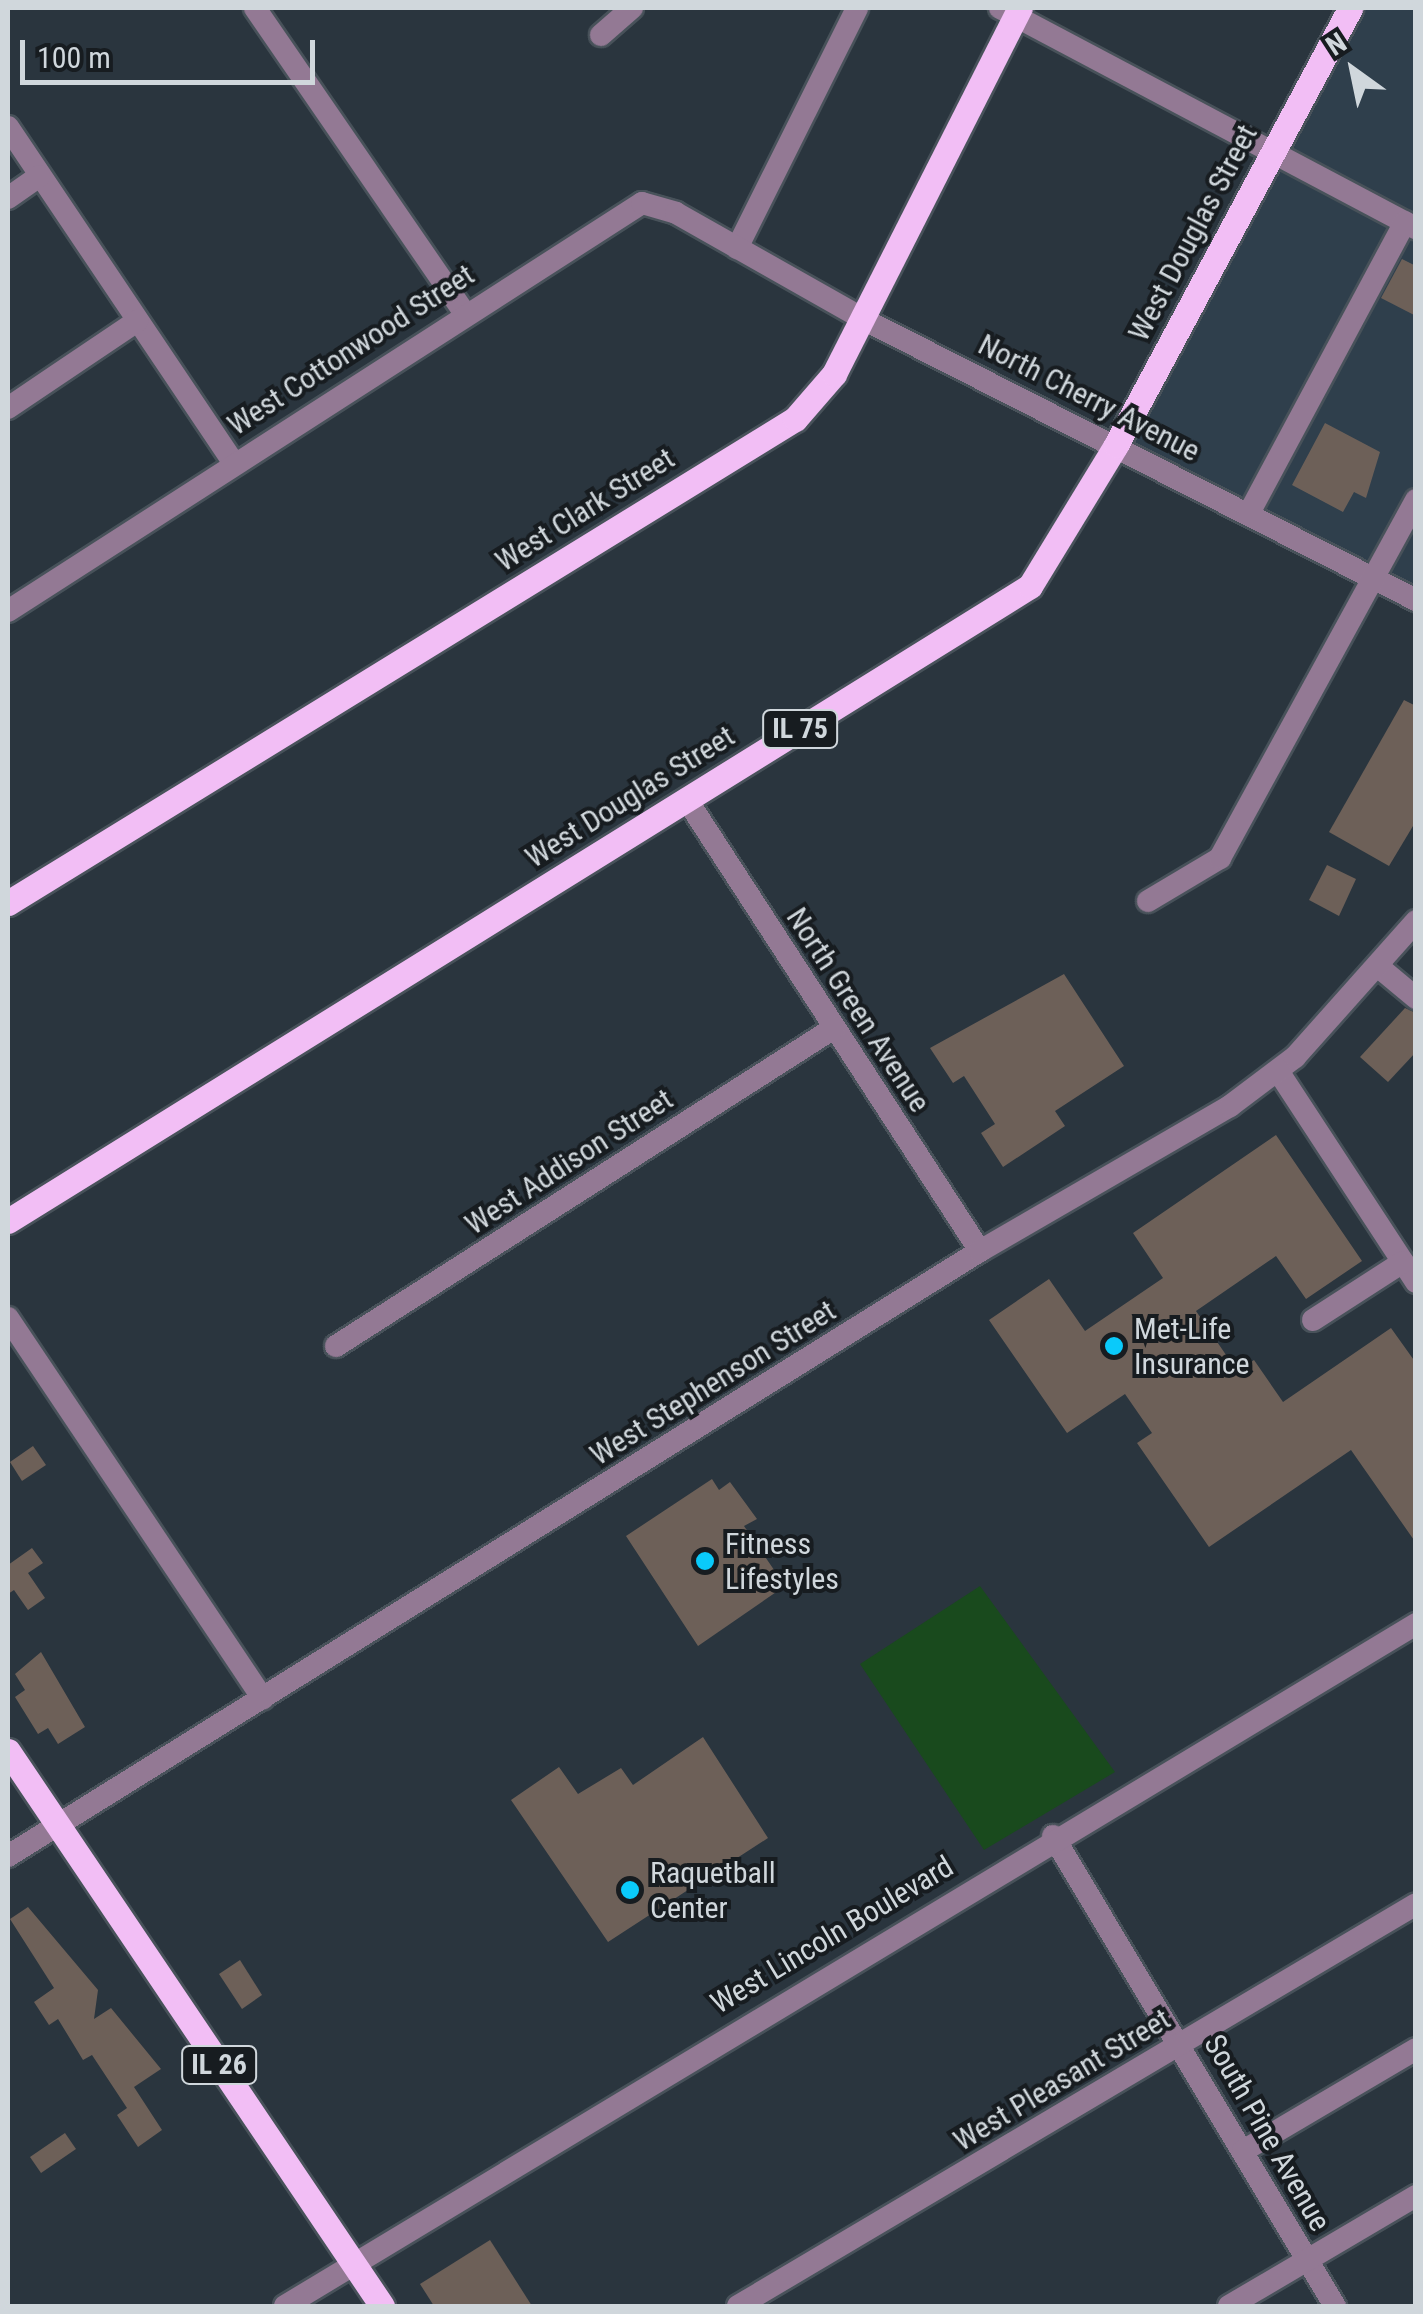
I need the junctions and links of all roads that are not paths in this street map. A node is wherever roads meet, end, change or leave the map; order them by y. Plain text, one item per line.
1 (255, 8) edge
2 (632, 8) edge
3 (858, 8) edge
4 (1350, 8) edge
5 (1012, 10) edge
6 (601, 34) dead end
7 (8, 127) edge
8 (1273, 152) junction
9 (39, 176) junction
10 (8, 198) edge
11 (1410, 225) edge
12 (737, 248) junction
13 (464, 312) junction
14 (863, 319) junction
15 (137, 320) junction
16 (8, 408) edge
17 (1116, 444) junction
18 (233, 462) junction
19 (1416, 500) edge
20 (1249, 513) junction
21 (1374, 577) junction
22 (1416, 600) edge
23 (8, 611) edge
24 (687, 800) junction
25 (1148, 901) dead end
26 (8, 904) edge
27 (1416, 922) edge
28 (1380, 968) junction
29 (1416, 998) edge
30 (834, 1028) junction
31 (1278, 1072) junction
32 (8, 1221) edge
33 (980, 1252) junction
34 (1409, 1272) edge
35 (8, 1318) edge
36 (1313, 1320) dead end
37 (336, 1346) dead end
38 (1416, 1624) edge
39 (263, 1699) junction
40 (8, 1750) edge
41 (57, 1824) junction
42 (1053, 1836) junction
43 (8, 1856) edge
44 (1416, 1904) edge
45 (1180, 2044) junction
46 (1416, 2049) edge
47 (1243, 2151) junction
48 (1416, 2196) edge
49 (1307, 2260) junction
50 (351, 2262) junction
51 (286, 2306) edge
52 (382, 2306) edge
53 (738, 2306) edge
54 (1228, 2306) edge
55 (1335, 2306) edge

1 - 13 street
2 - 6 street
3 - 12 street
4 - 8 main road, West Douglas Street / IL 75
5 - 8 street
5 - 14 main road, West Clark Street
7 - 9 street
8 - 11 street
8 - 17 main road, West Douglas Street / IL 75
9 - 10 street
9 - 15 street
11 - 20 street
12 - 13 street, West Cottonwood Street
12 - 14 street, North Cherry Avenue
13 - 18 street, West Cottonwood Street
14 - 17 street, North Cherry Avenue
14 - 26 main road, West Clark Street
15 - 16 street
15 - 18 street
17 - 20 street, North Cherry Avenue
17 - 24 main road, West Douglas Street / IL 75
18 - 23 street, West Cottonwood Street
19 - 21 street
20 - 21 street, North Cherry Avenue
21 - 22 street, North Cherry Avenue
21 - 25 street
24 - 30 street, North Green Avenue
24 - 32 main road, West Douglas Street / IL 75
27 - 28 street, West Stephenson Street
28 - 29 street
28 - 31 street, West Stephenson Street
30 - 33 street, North Green Avenue
30 - 37 street, West Addison Street
31 - 33 street, West Stephenson Street
31 - 34 street
33 - 39 street, West Stephenson Street
34 - 36 street
35 - 39 street
38 - 42 street, West Lincoln Boulevard
39 - 41 street, West Stephenson Street
40 - 41 main road, IL 26
41 - 43 street, West Stephenson Street
41 - 50 main road, IL 26
42 - 45 street, South Pine Avenue
42 - 50 street, West Lincoln Boulevard
44 - 45 street, West Pleasant Street
45 - 47 street, South Pine Avenue
45 - 53 street, West Pleasant Street
46 - 47 street
47 - 49 street, South Pine Avenue
48 - 49 street
49 - 54 street
49 - 55 street, South Pine Avenue
50 - 51 street, West Lincoln Boulevard
50 - 52 main road, IL 26

